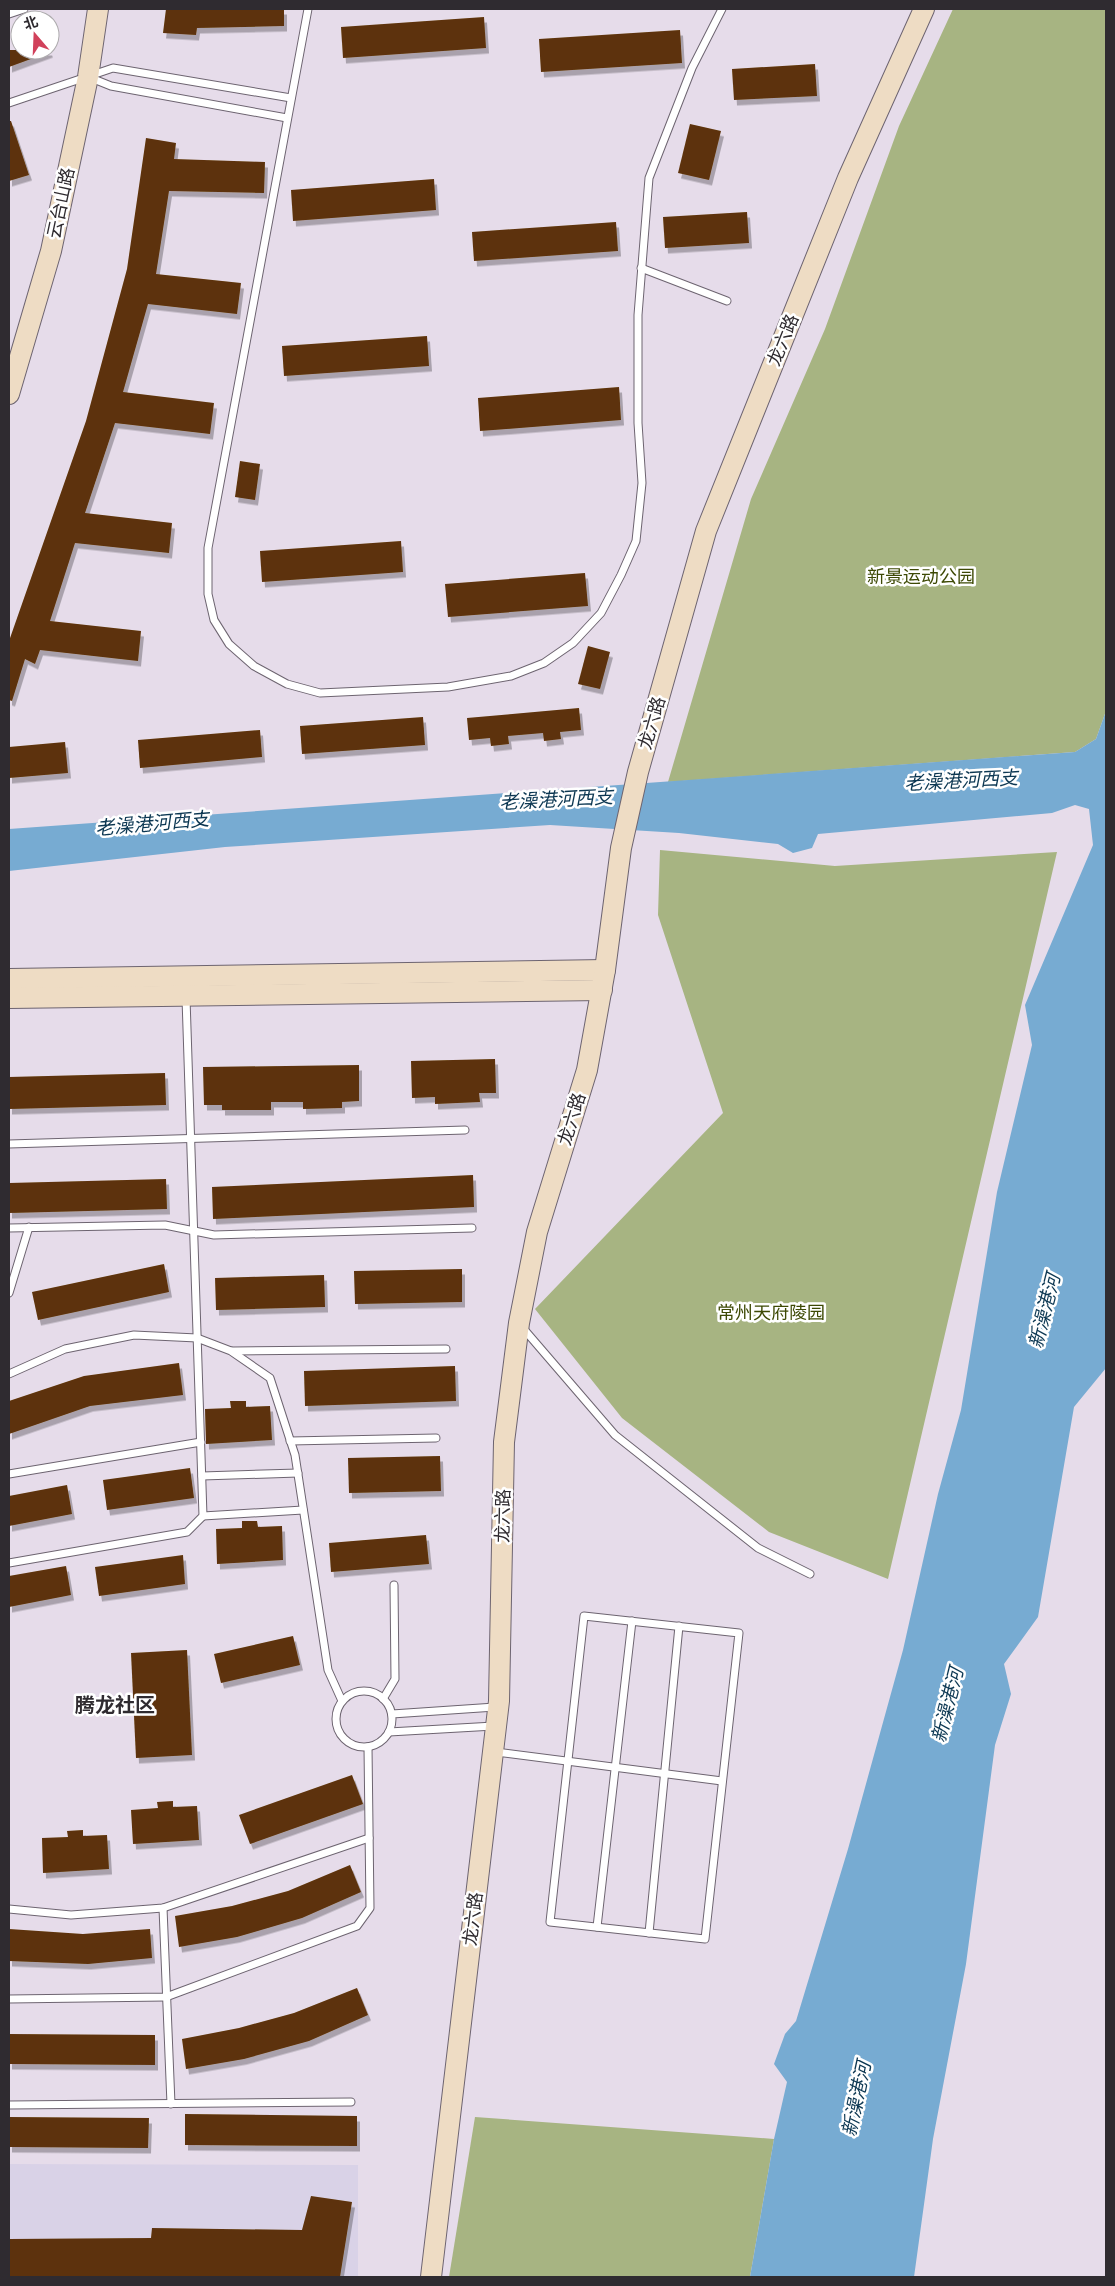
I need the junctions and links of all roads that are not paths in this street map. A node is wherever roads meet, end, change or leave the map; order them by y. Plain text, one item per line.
1 (24, 9) edge
2 (98, 9) edge
3 (308, 9) edge
4 (722, 9) edge
5 (924, 9) edge
6 (9, 14) edge
7 (88, 76) junction
8 (291, 98) junction
9 (9, 103) edge
10 (287, 118) junction
11 (641, 268) junction
12 (728, 301) dead end
13 (9, 394) edge
14 (605, 970) junction
15 (9, 979) edge
16 (602, 990) junction
17 (186, 996) junction
18 (9, 998) edge
19 (465, 1130) dead end
20 (190, 1138) junction
21 (9, 1144) edge
22 (29, 1227) junction
23 (9, 1228) edge
24 (472, 1228) dead end
25 (194, 1231) junction
26 (9, 1293) edge
27 (518, 1322) junction
28 (197, 1338) junction
29 (446, 1349) dead end
30 (232, 1351) junction
31 (9, 1374) edge
32 (436, 1438) dead end
33 (290, 1441) junction
34 (201, 1442) junction
35 (9, 1474) edge
36 (298, 1474) junction
37 (202, 1476) junction
38 (303, 1510) junction
39 (203, 1516) junction
40 (9, 1563) edge
41 (810, 1574) dead end
42 (394, 1585) dead end
43 (632, 1621) junction
44 (680, 1626) junction
45 (383, 1698) junction
46 (342, 1702) junction
47 (392, 1714) junction
48 (497, 1716) junction
49 (389, 1732) junction
50 (368, 1747) junction
51 (493, 1752) junction
52 (568, 1761) junction
53 (615, 1767) junction
54 (665, 1774) junction
55 (722, 1781) junction
56 (369, 1838) junction
57 (162, 1908) junction
58 (9, 1909) edge
59 (597, 1927) junction
60 (649, 1933) junction
61 (166, 1997) junction
62 (9, 1999) edge
63 (352, 2102) dead end
64 (171, 2104) junction
65 (9, 2105) edge
66 (431, 2277) edge

1 - 6 lane
2 - 7 street, 云台山路
3 - 8 lane
4 - 11 lane
5 - 14 street, 龙六路
7 - 8 lane
7 - 9 lane
7 - 10 lane
7 - 13 street, 云台山路
8 - 10 lane
10 - 11 lane
11 - 12 lane
14 - 15 street
14 - 16 street, 龙六路
16 - 17 street
16 - 27 street, 龙六路
17 - 18 street
17 - 20 lane
19 - 20 lane
20 - 21 lane
20 - 25 lane
22 - 23 lane
22 - 25 lane
22 - 26 lane
24 - 25 lane
25 - 28 lane
27 - 41 lane
27 - 48 street, 龙六路
28 - 30 lane
28 - 31 lane
28 - 34 lane
29 - 30 lane
30 - 33 lane
32 - 33 lane
33 - 36 lane
34 - 35 lane
34 - 37 lane
36 - 37 lane
36 - 38 lane
37 - 39 lane
38 - 39 lane
38 - 46 lane
39 - 40 lane
42 - 45 lane
43 - 44 lane
43 - 52 lane
43 - 53 lane
44 - 54 lane
44 - 55 lane
45 - 46 lane
45 - 47 lane
46 - 50 lane
47 - 48 lane
47 - 49 lane
48 - 49 lane
48 - 51 street, 龙六路
49 - 50 lane
50 - 56 lane
51 - 52 lane
51 - 66 street, 龙六路
52 - 53 lane
52 - 59 lane
53 - 54 lane
53 - 59 lane
54 - 55 lane
54 - 60 lane
55 - 60 lane
56 - 57 lane
56 - 61 lane
57 - 58 lane
57 - 61 lane
59 - 60 lane
61 - 62 lane
61 - 64 lane
63 - 64 lane
64 - 65 lane

